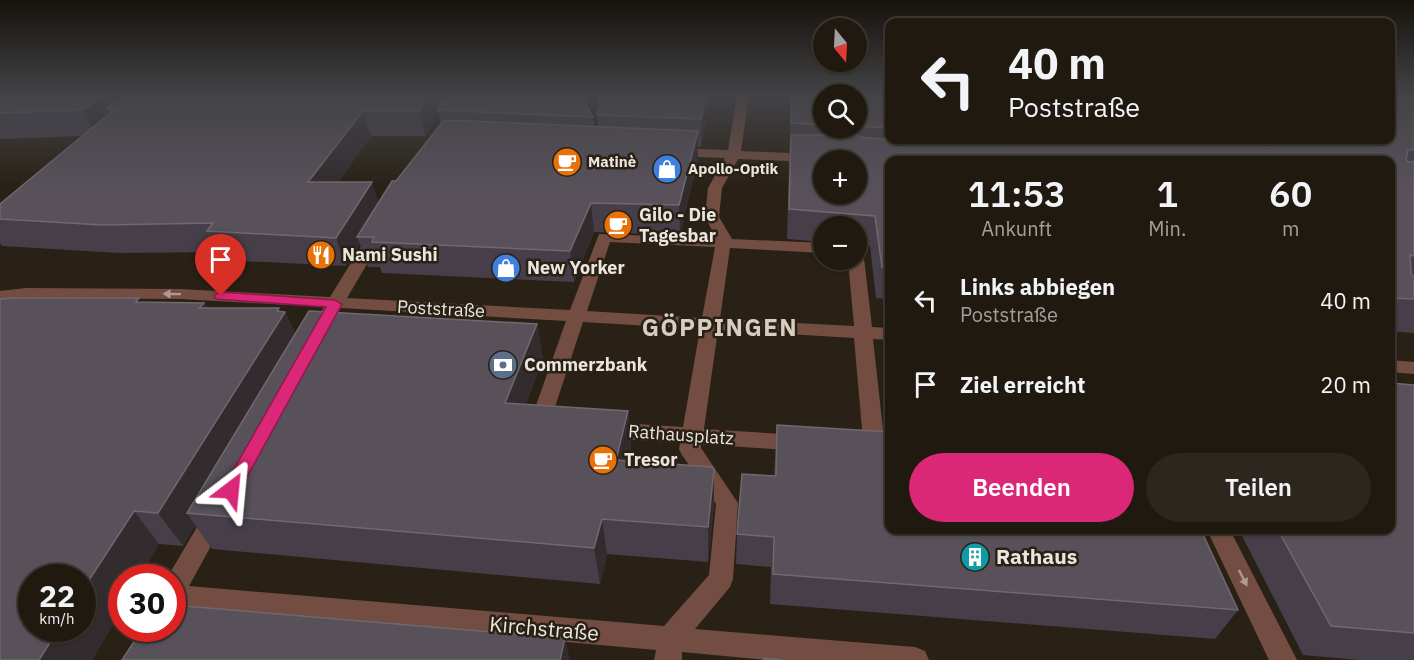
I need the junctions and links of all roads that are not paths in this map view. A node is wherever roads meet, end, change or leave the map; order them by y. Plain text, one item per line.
1 (738, 126) edge
2 (663, 151) edge
3 (734, 154) junction
4 (813, 158) edge
5 (383, 223) edge
6 (723, 243) junction
7 (813, 247) edge
8 (860, 270) edge
9 (0, 296) edge
10 (335, 304) junction
11 (576, 316) junction
12 (710, 324) junction
13 (878, 333) edge
14 (318, 335) edge
15 (1395, 366) edge
16 (1414, 368) edge
17 (561, 427) edge
18 (585, 428) edge
19 (692, 436) junction
20 (817, 444) edge
21 (851, 446) edge
22 (225, 500) edge
23 (1220, 534) edge
24 (186, 569) edge
25 (186, 596) edge
26 (669, 649) edge
27 (915, 660) edge
28 (1283, 660) edge

1 - 3 street
2 - 3 street
3 - 4 street
3 - 6 street
5 - 10 street
6 - 7 street
6 - 11 street
6 - 12 street
8 - 13 street
10 -> 9 street, Poststraße
10 - 11 street, Poststraße
10 - 14 street
11 - 12 street, Poststraße
11 - 17 street
12 - 13 street, Poststraße
12 - 19 street
13 - 21 street
15 - 16 street
18 - 19 street, Rathausplatz
19 - 20 street, Rathausplatz
19 - 26 street
22 - 24 street
23 -> 28 street
25 - 26 street, Kirchstraße
26 - 27 street, Kirchstraße

